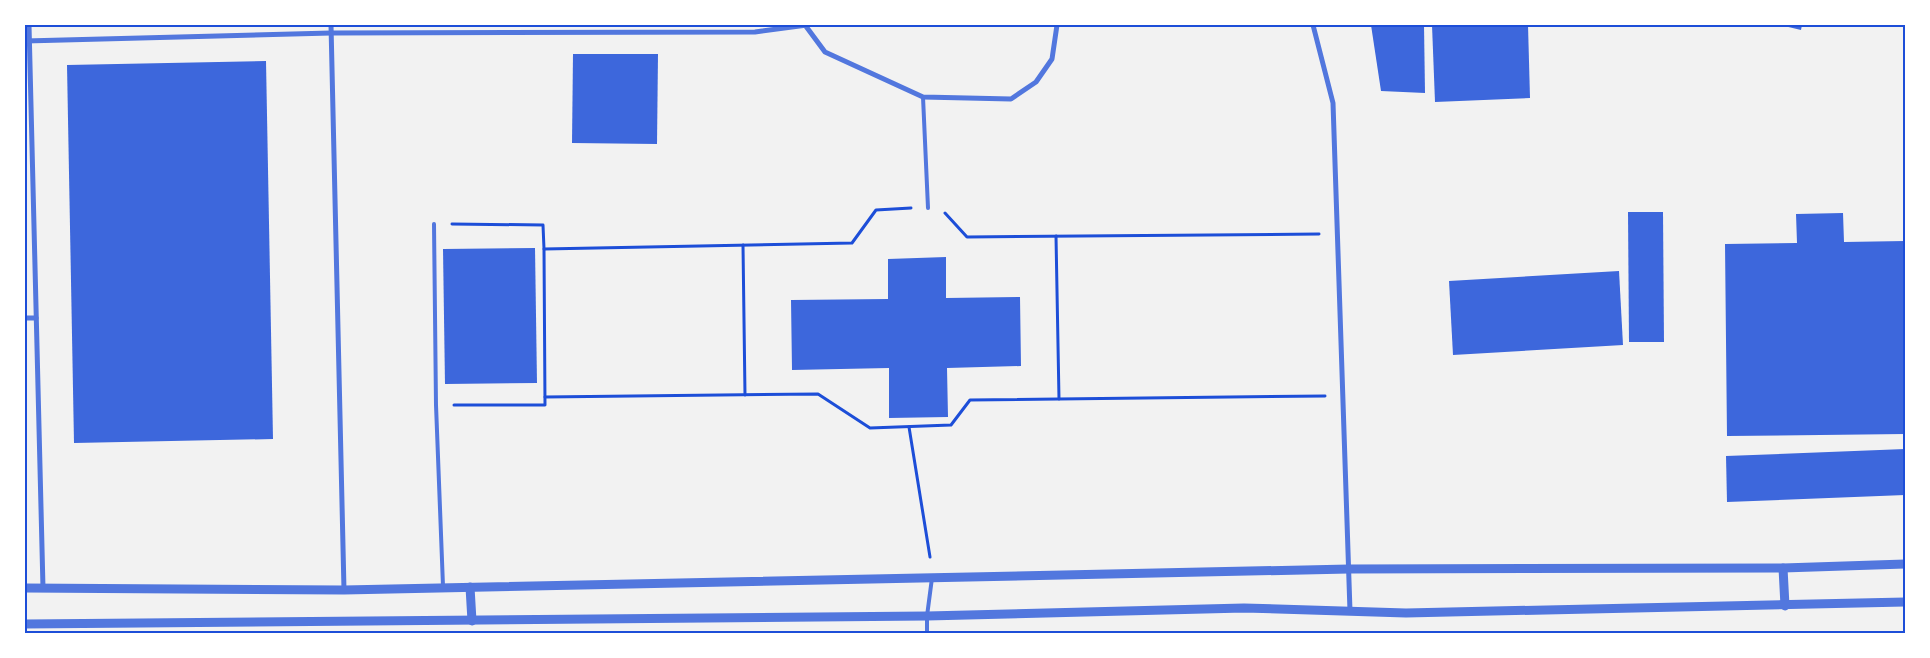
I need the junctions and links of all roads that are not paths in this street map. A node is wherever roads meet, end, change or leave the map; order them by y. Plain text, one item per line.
1 (29, 25) edge
2 (331, 25) edge
3 (1057, 25) edge
4 (1313, 25) edge
5 (806, 26) edge
6 (331, 33) junction
7 (27, 41) edge
8 (923, 98) junction
9 (928, 208) road end
10 (434, 224) road end
11 (25, 318) edge
12 (36, 318) junction
13 (1905, 564) edge
14 (1783, 568) junction
15 (1349, 569) junction
16 (933, 577) junction
17 (470, 587) junction
18 (25, 588) edge
19 (43, 588) junction
20 (443, 588) junction
21 (344, 590) junction
22 (1905, 602) edge
23 (1784, 606) junction
24 (1350, 611) junction
25 (927, 616) junction
26 (472, 621) junction
27 (25, 624) edge
28 (927, 633) edge

1 - 7 street
2 - 6 street
3 - 8 street
4 - 15 street
5 - 6 street
5 - 8 street
6 - 7 street
6 - 21 street
7 - 12 street
8 - 9 lane
10 - 20 lane
11 - 12 street
12 - 19 street
13 - 14 street
14 - 15 street
14 - 23 street
15 - 16 street
15 - 24 street
16 - 17 street
16 - 25 lane
17 - 20 street
17 - 26 street
18 - 19 street
19 - 21 street
20 - 21 street
22 - 23 street
23 - 24 street
24 - 25 street
25 - 26 street
25 - 28 lane
26 - 27 street

